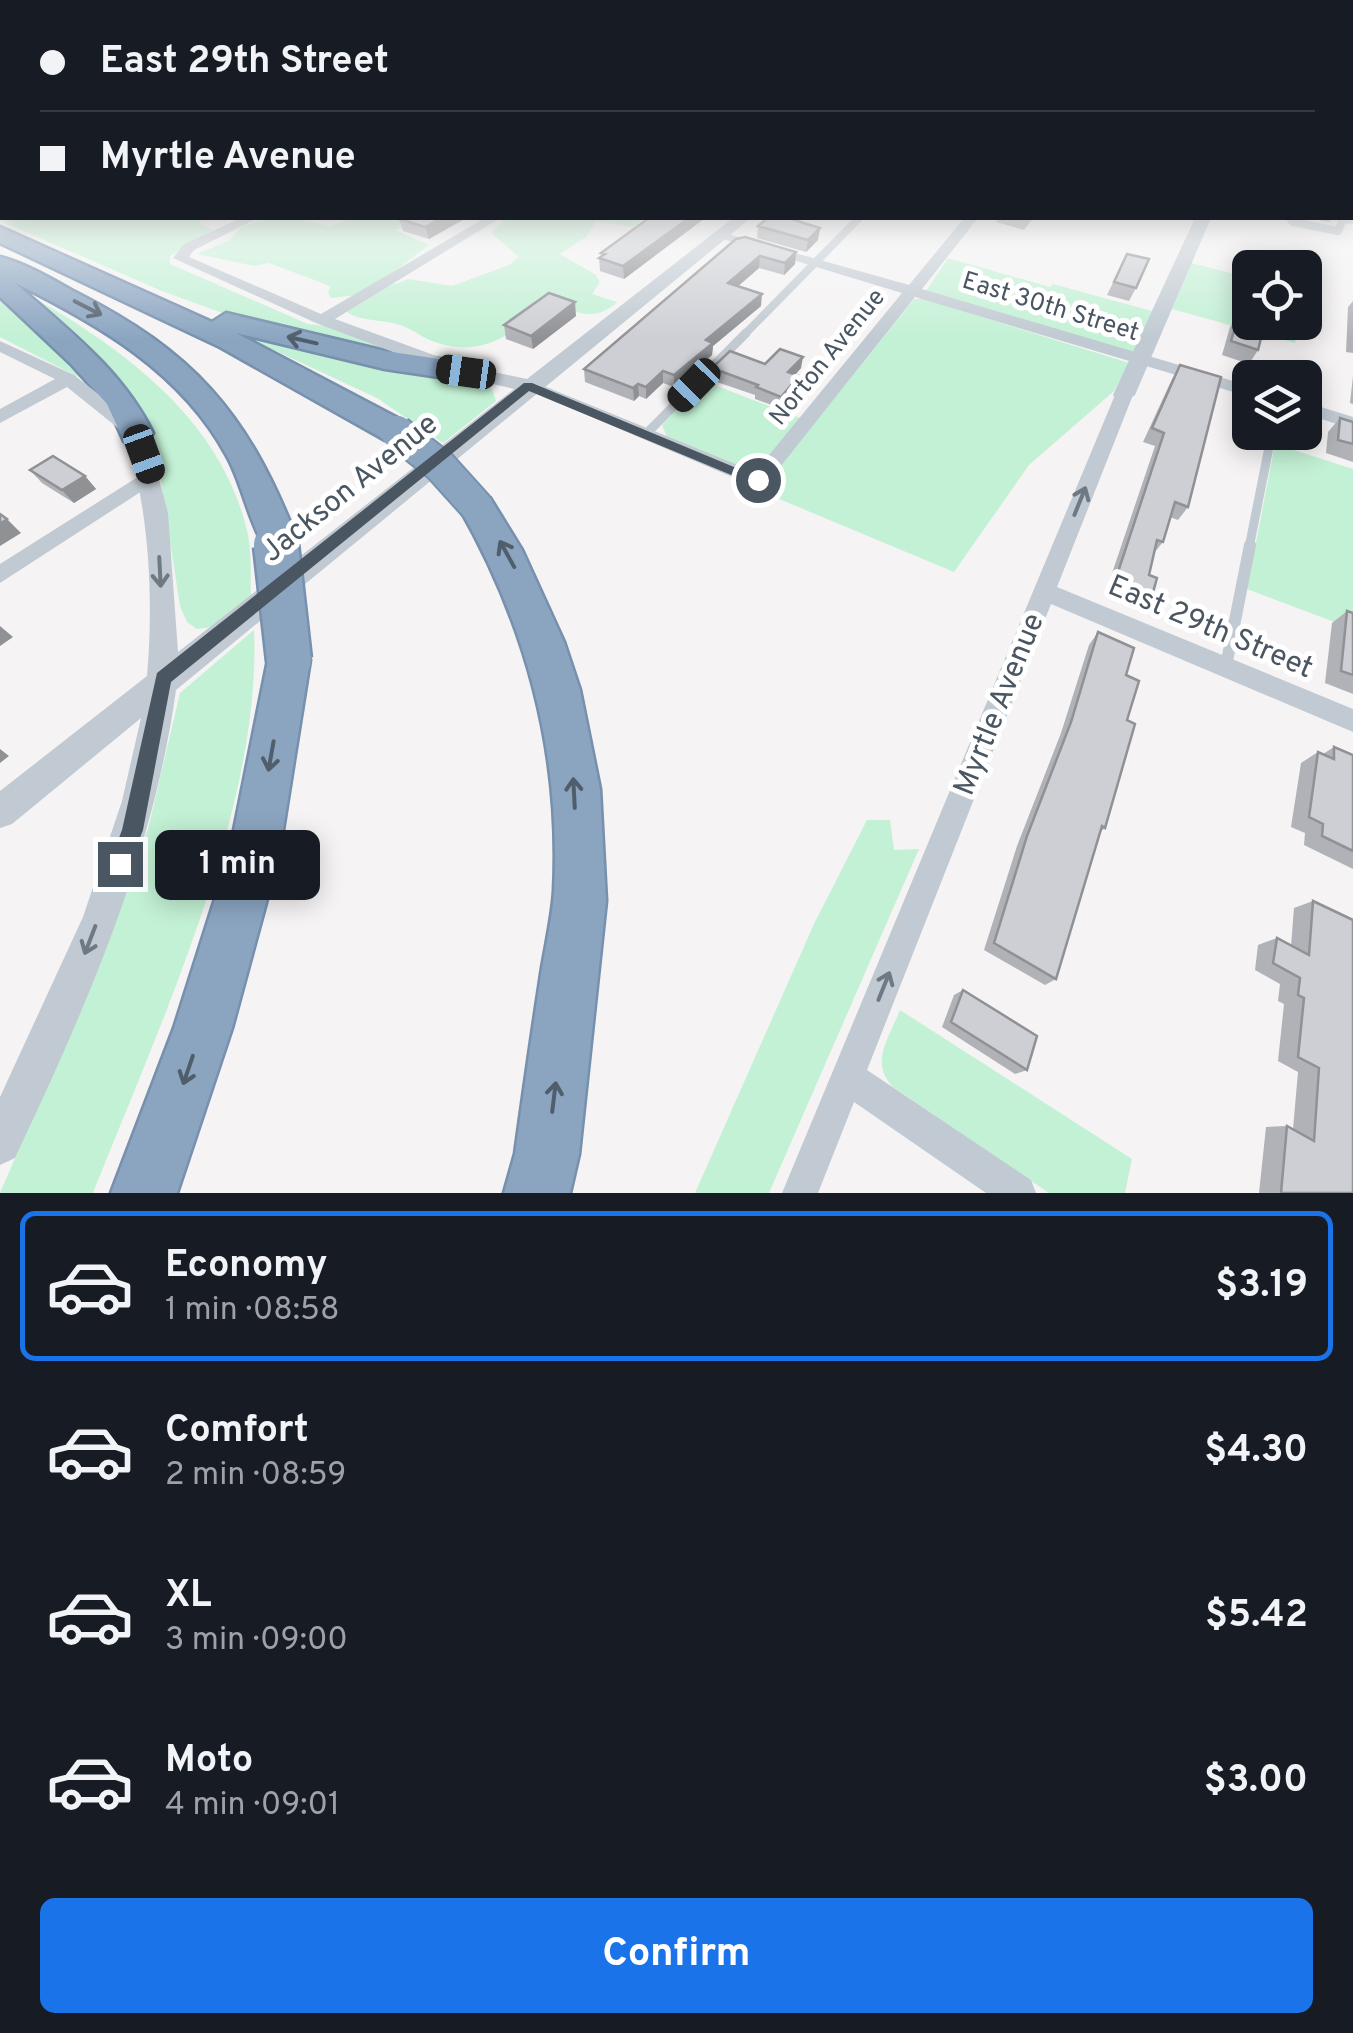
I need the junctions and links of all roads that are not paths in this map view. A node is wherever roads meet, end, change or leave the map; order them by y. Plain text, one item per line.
1 (230, 228) edge
2 (478, 228) edge
3 (730, 228) edge
4 (849, 228) edge
5 (963, 228) edge
6 (1199, 228) edge
7 (0, 234) edge
8 (722, 234) junction
9 (815, 261) junction
10 (0, 265) edge
11 (0, 283) edge
12 (912, 289) junction
13 (140, 299) junction
14 (322, 320) junction
15 (0, 346) edge
16 (1143, 360) junction
17 (466, 372) junction
18 (68, 379) junction
19 (528, 386) junction
20 (1232, 387) edge
21 (1124, 395) joint
22 (1322, 413) edge
23 (0, 417) edge
24 (1353, 423) edge
25 (136, 433) junction
26 (646, 434) junction
27 (1268, 450) edge
28 (152, 475) junction
29 (0, 575) edge
30 (1043, 591) junction
31 (1226, 666) junction
32 (163, 678) junction
33 (1353, 721) edge
34 (0, 812) edge
35 (848, 1077) junction
36 (0, 1143) edge
37 (144, 1193) edge
38 (536, 1193) edge
39 (800, 1193) edge
40 (1018, 1193) edge

1 - 14 street
2 - 14 street
3 - 8 street, Jackson Avenue
4 - 9 lane
5 - 12 street, Norton Avenue
6 - 16 street, Myrtle Avenue
7 - 13 highway
8 - 9 street, East 30th Street
8 - 19 street, Jackson Avenue
9 - 12 street, East 30th Street
9 - 26 lane
10 -> 37 highway, bridge
11 - 25 highway
12 - 16 street, East 30th Street
12 - 26 street, Norton Avenue
17 -> 13 highway
38 -> 13 highway, bridge
14 - 17 street
15 - 18 street
16 - 20 street, East 30th Street
16 - 21 street, Myrtle Avenue
17 - 19 street
18 - 23 street
18 - 25 street
19 - 26 street
19 - 32 street, Jackson Avenue
30 -> 21 street, Myrtle Avenue
22 - 24 street
25 - 28 street
27 - 31 lane
28 - 29 street
28 -> 32 street
30 - 31 street, East 29th Street
35 -> 30 street, Myrtle Avenue
31 - 33 street, East 29th Street
32 - 34 street, Jackson Avenue
32 -> 36 street
35 - 39 street, Myrtle Avenue
35 - 40 street

